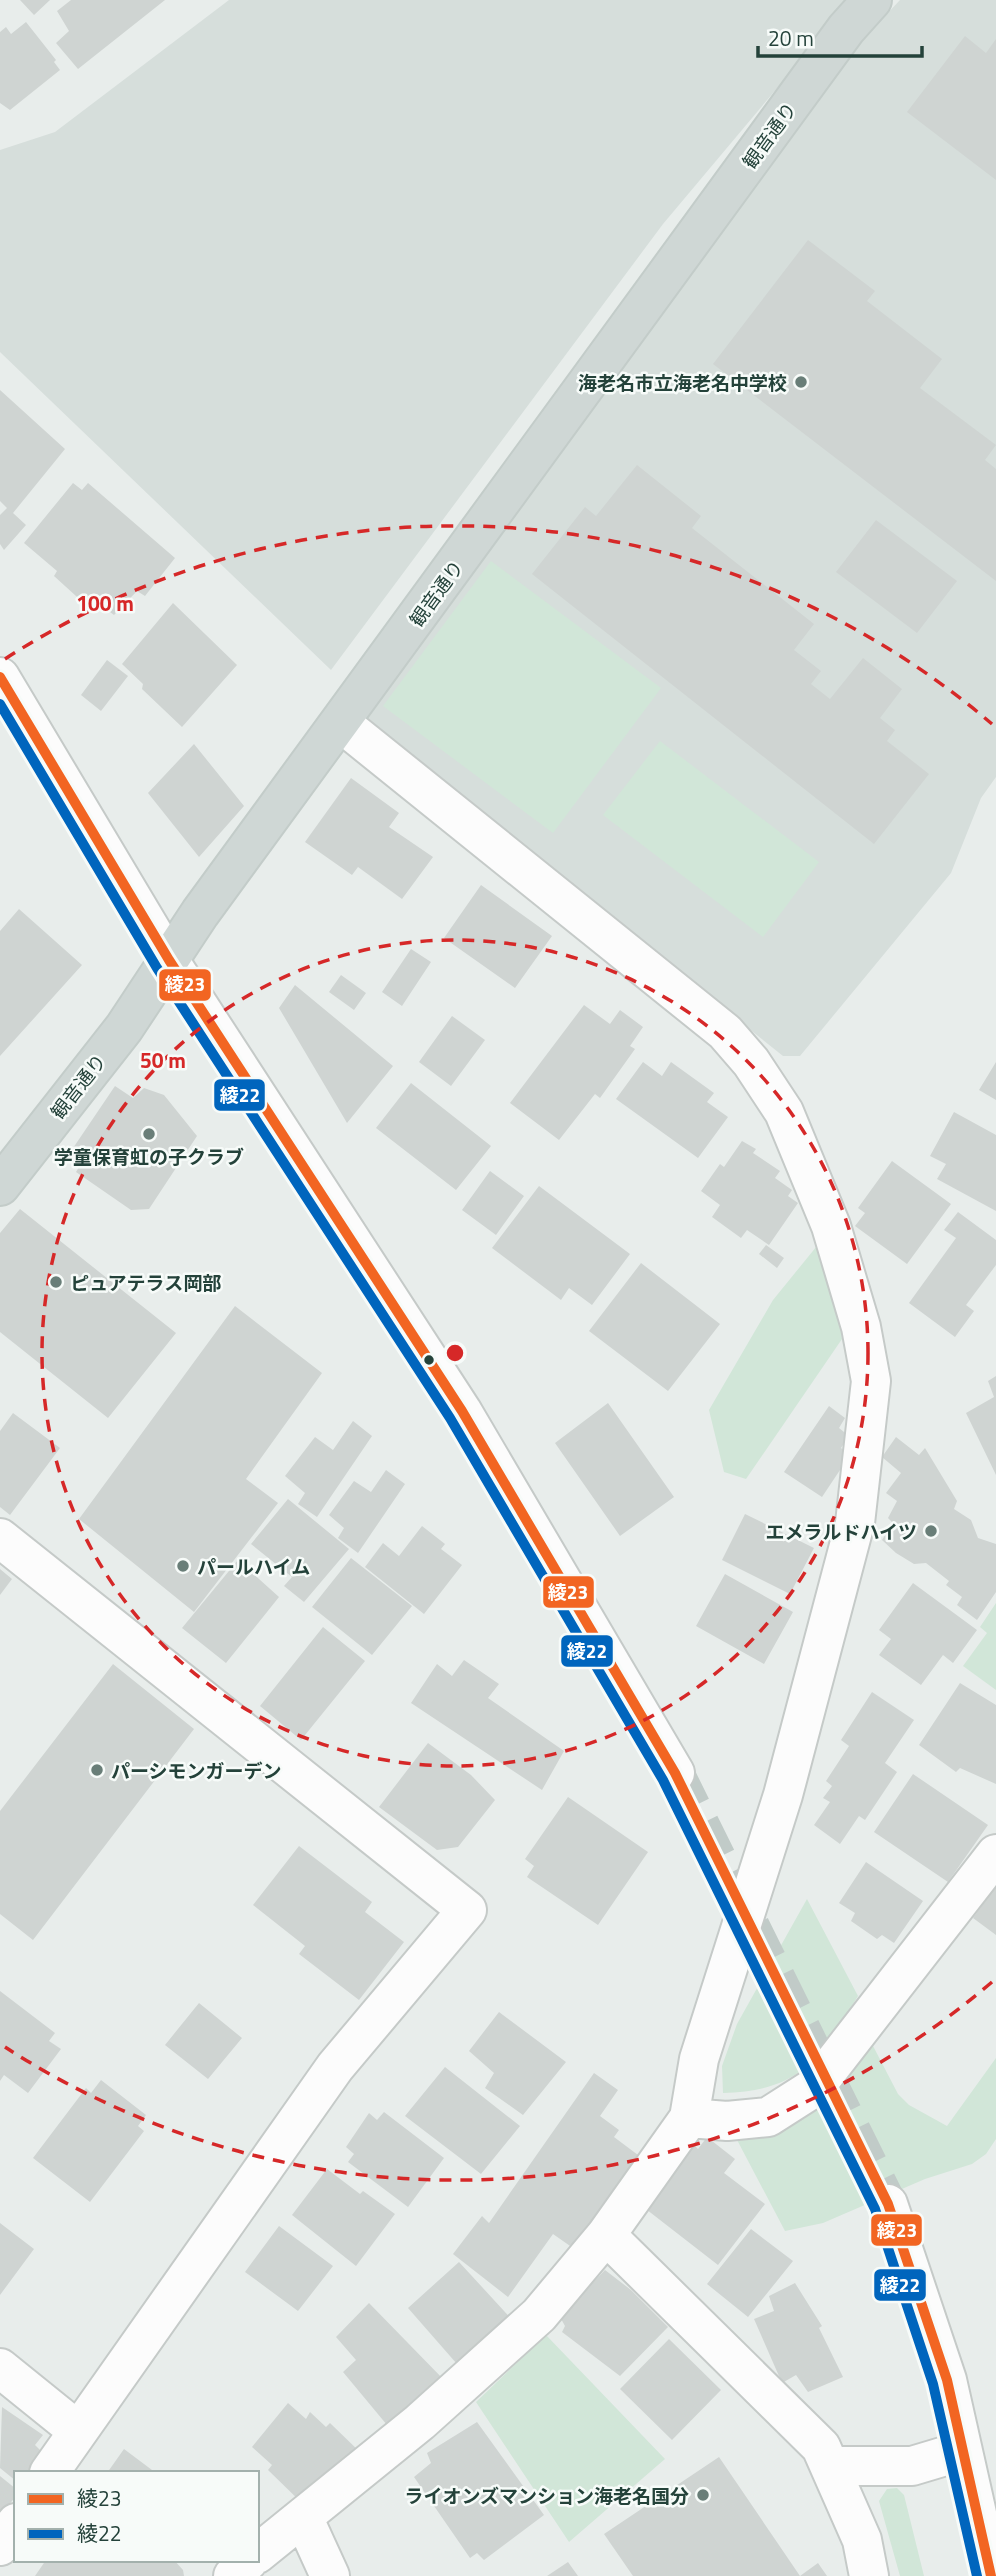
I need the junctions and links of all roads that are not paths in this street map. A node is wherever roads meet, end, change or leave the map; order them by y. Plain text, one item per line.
1 (872, 0) edge
2 (0, 677) edge
3 (341, 723) junction
4 (169, 960) junction
5 (0, 1186) edge
6 (0, 1538) edge
7 (675, 1773) tunnel mouth
8 (996, 1854) edge
9 (689, 2118) junction
10 (888, 2204) tunnel mouth
11 (606, 2235) junction
12 (0, 2368) edge
13 (78, 2431) junction
14 (962, 2451) junction
15 (830, 2466) junction
16 (51, 2471) edge
17 (304, 2519) junction
18 (14, 2526) edge
19 (0, 2546) edge
20 (259, 2553) edge
21 (247, 2562) edge
22 (993, 2574) edge
23 (233, 2576) edge
24 (330, 2576) edge
25 (869, 2576) edge

1 - 3 main road, 観音通り
2 - 4 street
3 - 4 main road, 観音通り
3 - 9 street
4 - 5 main road, 観音通り
4 - 7 street
6 - 13 street
8 - 9 street
9 - 11 street
10 - 14 street
11 - 15 street
11 - 17 street
12 - 13 street
13 - 16 street
14 - 15 street
14 - 22 street
15 - 25 street
17 - 20 street
17 - 24 street
18 - 19 street
21 - 23 street

